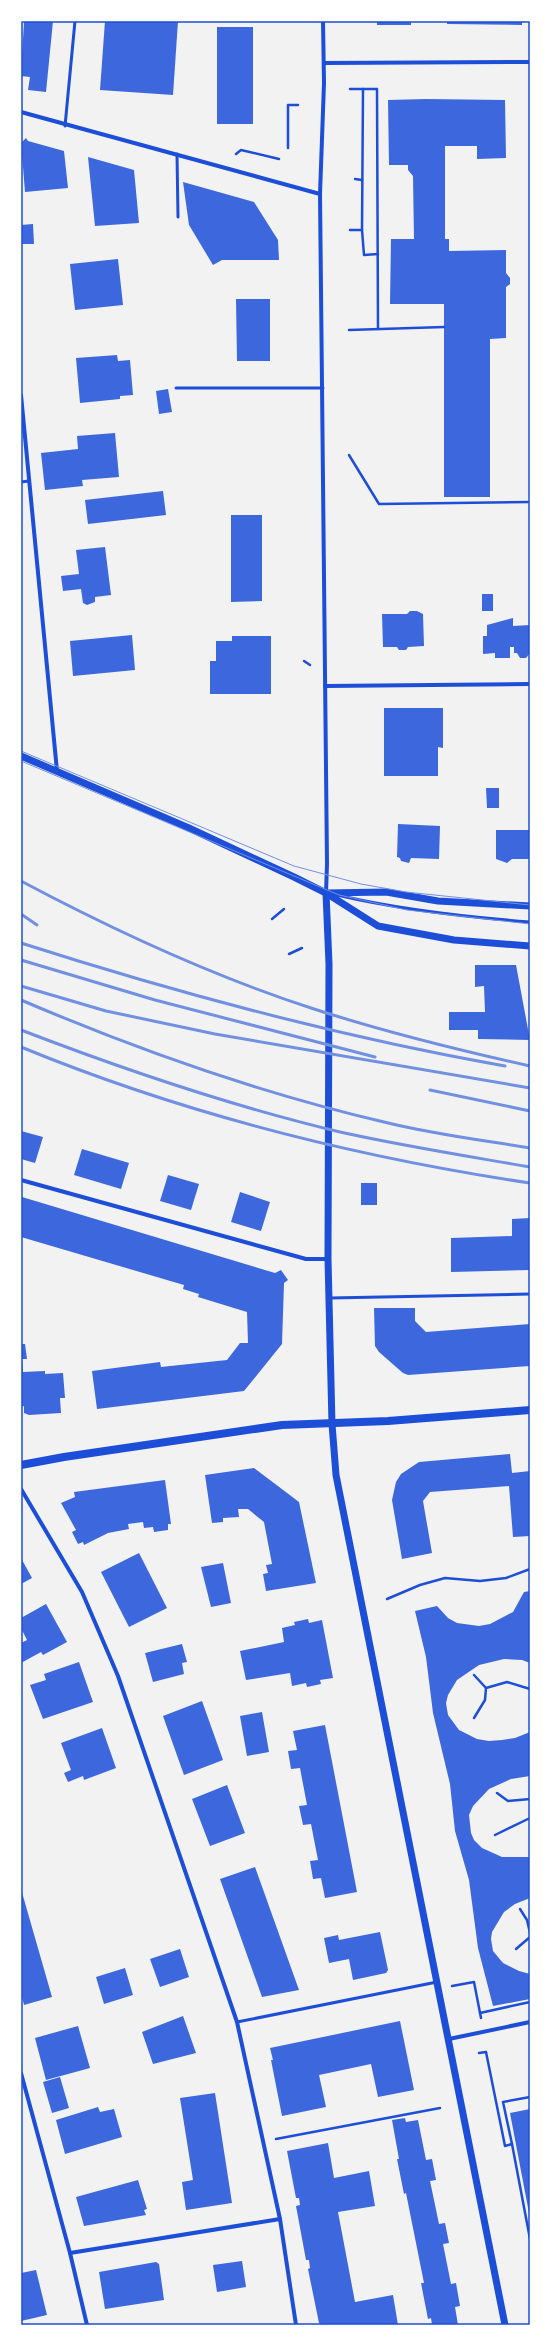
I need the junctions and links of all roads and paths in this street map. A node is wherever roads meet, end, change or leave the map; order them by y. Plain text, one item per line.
1 (75, 21) edge
2 (323, 21) edge
3 (530, 62) edge
4 (324, 63) junction
5 (350, 89) dead end
6 (364, 89) junction
7 (298, 105) dead end
8 (21, 112) edge
9 (66, 126) junction
10 (288, 148) dead end
11 (177, 154) junction
12 (236, 154) dead end
13 (280, 159) dead end
14 (355, 179) dead end
15 (362, 180) junction
16 (320, 194) junction
17 (178, 217) dead end
18 (350, 230) dead end
19 (362, 230) junction
20 (378, 254) junction
21 (444, 327) dead end
22 (378, 329) junction
23 (349, 330) dead end
24 (176, 388) dead end
25 (323, 388) junction
26 (21, 395) edge
27 (349, 454) dead end
28 (29, 481) junction
29 (21, 482) edge
30 (530, 502) edge
31 (304, 662) dead end
32 (310, 666) dead end
33 (530, 684) edge
34 (325, 686) junction
35 (21, 756) edge
36 (57, 771) junction
37 (326, 893) junction
38 (530, 906) edge
39 (284, 909) dead end
40 (272, 919) dead end
41 (530, 922) edge
42 (530, 946) edge
43 (302, 948) dead end
44 (289, 954) dead end
45 (21, 1180) edge
46 (328, 1259) junction
47 (530, 1294) edge
48 (329, 1298) junction
49 (530, 1410) edge
50 (332, 1424) junction
51 (21, 1465) edge
52 (21, 1488) edge
53 (530, 1569) edge
54 (387, 1600) dead end
55 (474, 1675) dead end
56 (486, 1688) junction
57 (530, 1689) edge
58 (474, 1718) dead end
59 (497, 1793) dead end
60 (530, 1799) edge
61 (530, 1818) edge
62 (495, 1835) dead end
63 (520, 1909) dead end
64 (530, 1933) edge
65 (530, 1937) edge
66 (516, 1949) dead end
67 (438, 1982) junction
68 (459, 1985) dead end
69 (530, 2002) edge
70 (480, 2012) junction
71 (477, 2019) dead end
72 (237, 2022) junction
73 (530, 2022) edge
74 (449, 2038) junction
75 (479, 2053) dead end
76 (21, 2073) edge
77 (530, 2097) edge
78 (440, 2108) dead end
79 (279, 2139) dead end
80 (512, 2144) junction
81 (280, 2219) junction
82 (530, 2239) edge
83 (70, 2253) junction
84 (87, 2325) edge
85 (296, 2325) edge
86 (505, 2325) edge

1 - 9 lane
2 - 4 street
3 - 4 street
4 - 16 street
5 - 6 path
6 - 15 path
6 - 20 path
7 - 10 path
8 - 9 street
9 - 11 street
11 - 16 street
11 - 17 lane
12 - 13 path
14 - 15 path
15 - 19 path
16 - 25 street
18 - 19 path
19 - 20 path
20 - 22 path
21 - 22 path
22 - 23 path
24 - 25 lane
25 - 34 street
26 - 28 street
27 - 30 path
28 - 29 lane
28 - 36 street
31 - 32 path
33 - 34 street
34 - 37 street
35 - 36 street
36 - 37 street
37 - 38 street
37 - 41 lane
37 - 42 street
37 - 46 street
39 - 40 path
43 - 44 path
45 - 46 street
46 - 48 street
47 - 48 lane
48 - 50 street
49 - 50 main road
50 - 51 main road
50 - 67 street
52 - 72 street
53 - 54 path
55 - 56 path
56 - 57 path
56 - 58 path
59 - 60 path
61 - 62 path
63 - 64 path
65 - 66 path
67 - 72 lane
67 - 74 street
68 - 70 path
69 - 70 path
70 - 71 path
72 - 81 street
73 - 74 street
74 - 86 street
75 - 80 path
76 - 83 street
77 - 80 path
78 - 79 path
80 - 82 path
81 - 83 street
81 - 85 street
83 - 84 street

